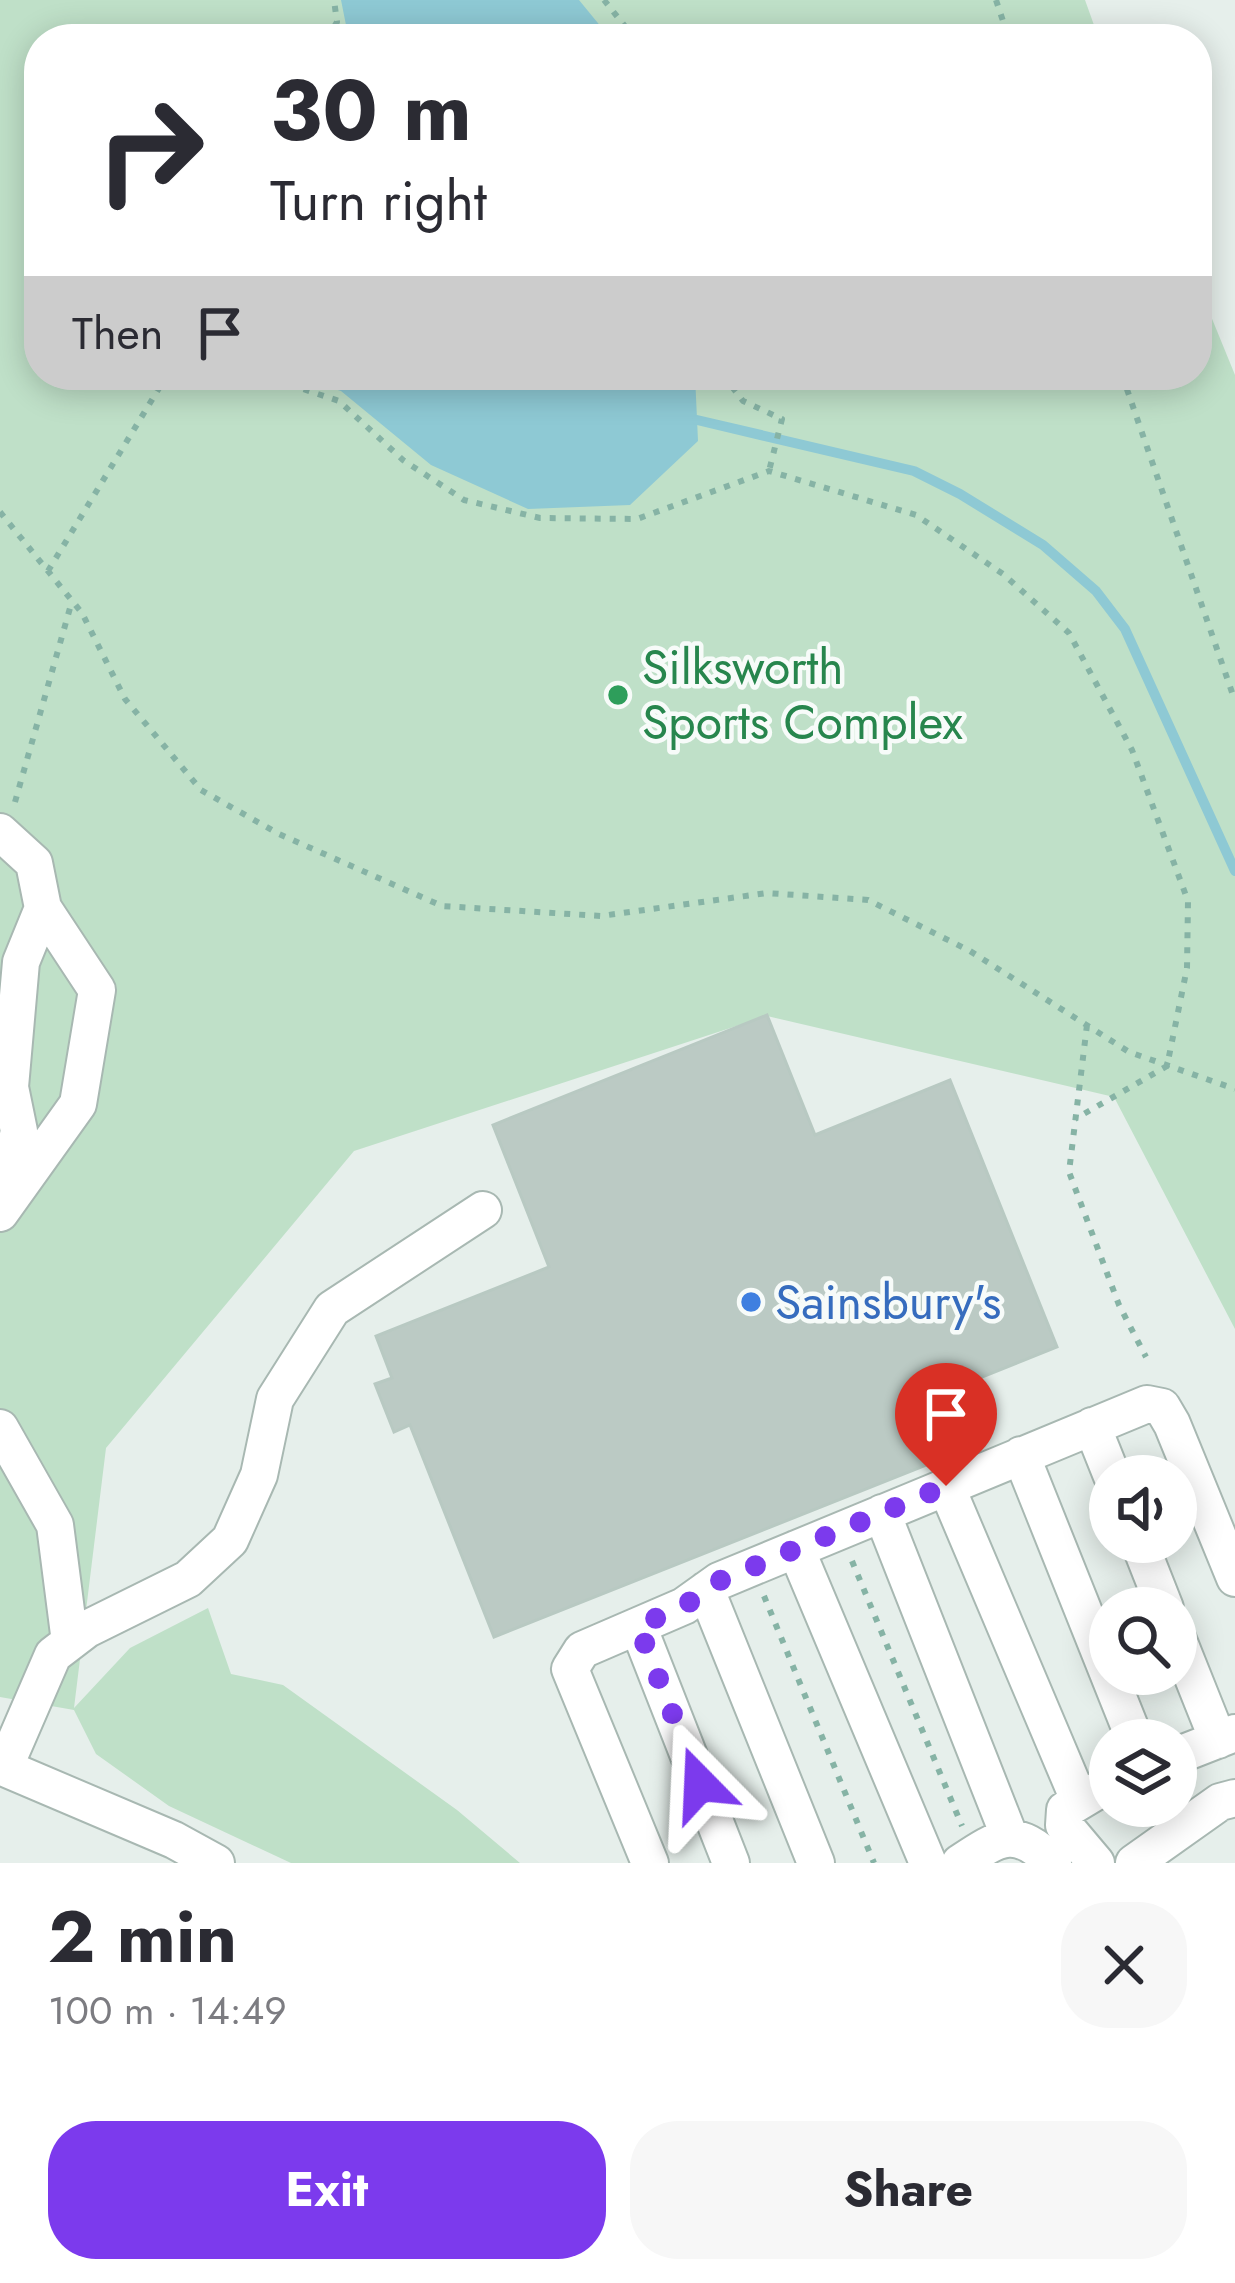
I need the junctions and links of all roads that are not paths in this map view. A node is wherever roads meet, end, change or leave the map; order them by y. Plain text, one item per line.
1 (3, 833) edge
2 (43, 908) junction
3 (483, 1210) dead end
4 (0, 1213) edge
5 (1092, 1426) junction
6 (0, 1428) edge
7 (1021, 1455) junction
8 (1104, 1455) edge
9 (946, 1486) junction
10 (882, 1513) junction
11 (796, 1549) junction
12 (1235, 1578) edge
13 (706, 1590) junction
14 (638, 1626) junction
15 (70, 1642) junction
16 (1197, 1677) edge
17 (1127, 1719) edge
18 (1227, 1737) edge
19 (1197, 1748) edge
20 (2, 1767) edge
21 (1089, 1779) edge
22 (1089, 1795) edge
23 (1235, 1798) edge
24 (1032, 1848) edge
25 (964, 1853) edge
26 (216, 1863) edge
27 (650, 1863) edge
28 (731, 1863) edge
29 (816, 1863) edge
30 (928, 1863) edge
31 (1096, 1863) edge
32 (1134, 1863) edge

1 - 2 street
2 - 4 street
2 - 4 street
3 - 15 street
5 - 7 street
5 - 8 street
5 - 12 street
6 - 15 street
7 - 9 street
7 - 17 street
9 - 10 street
9 - 21 street
10 - 11 street
10 - 24 street
11 - 13 street
11 - 30 street
13 - 14 street
13 - 29 street
14 - 27 street
14 - 28 street
15 - 20 street
16 - 18 street
18 - 19 street
20 - 26 street
22 - 31 street
23 - 32 street
24 - 25 street

